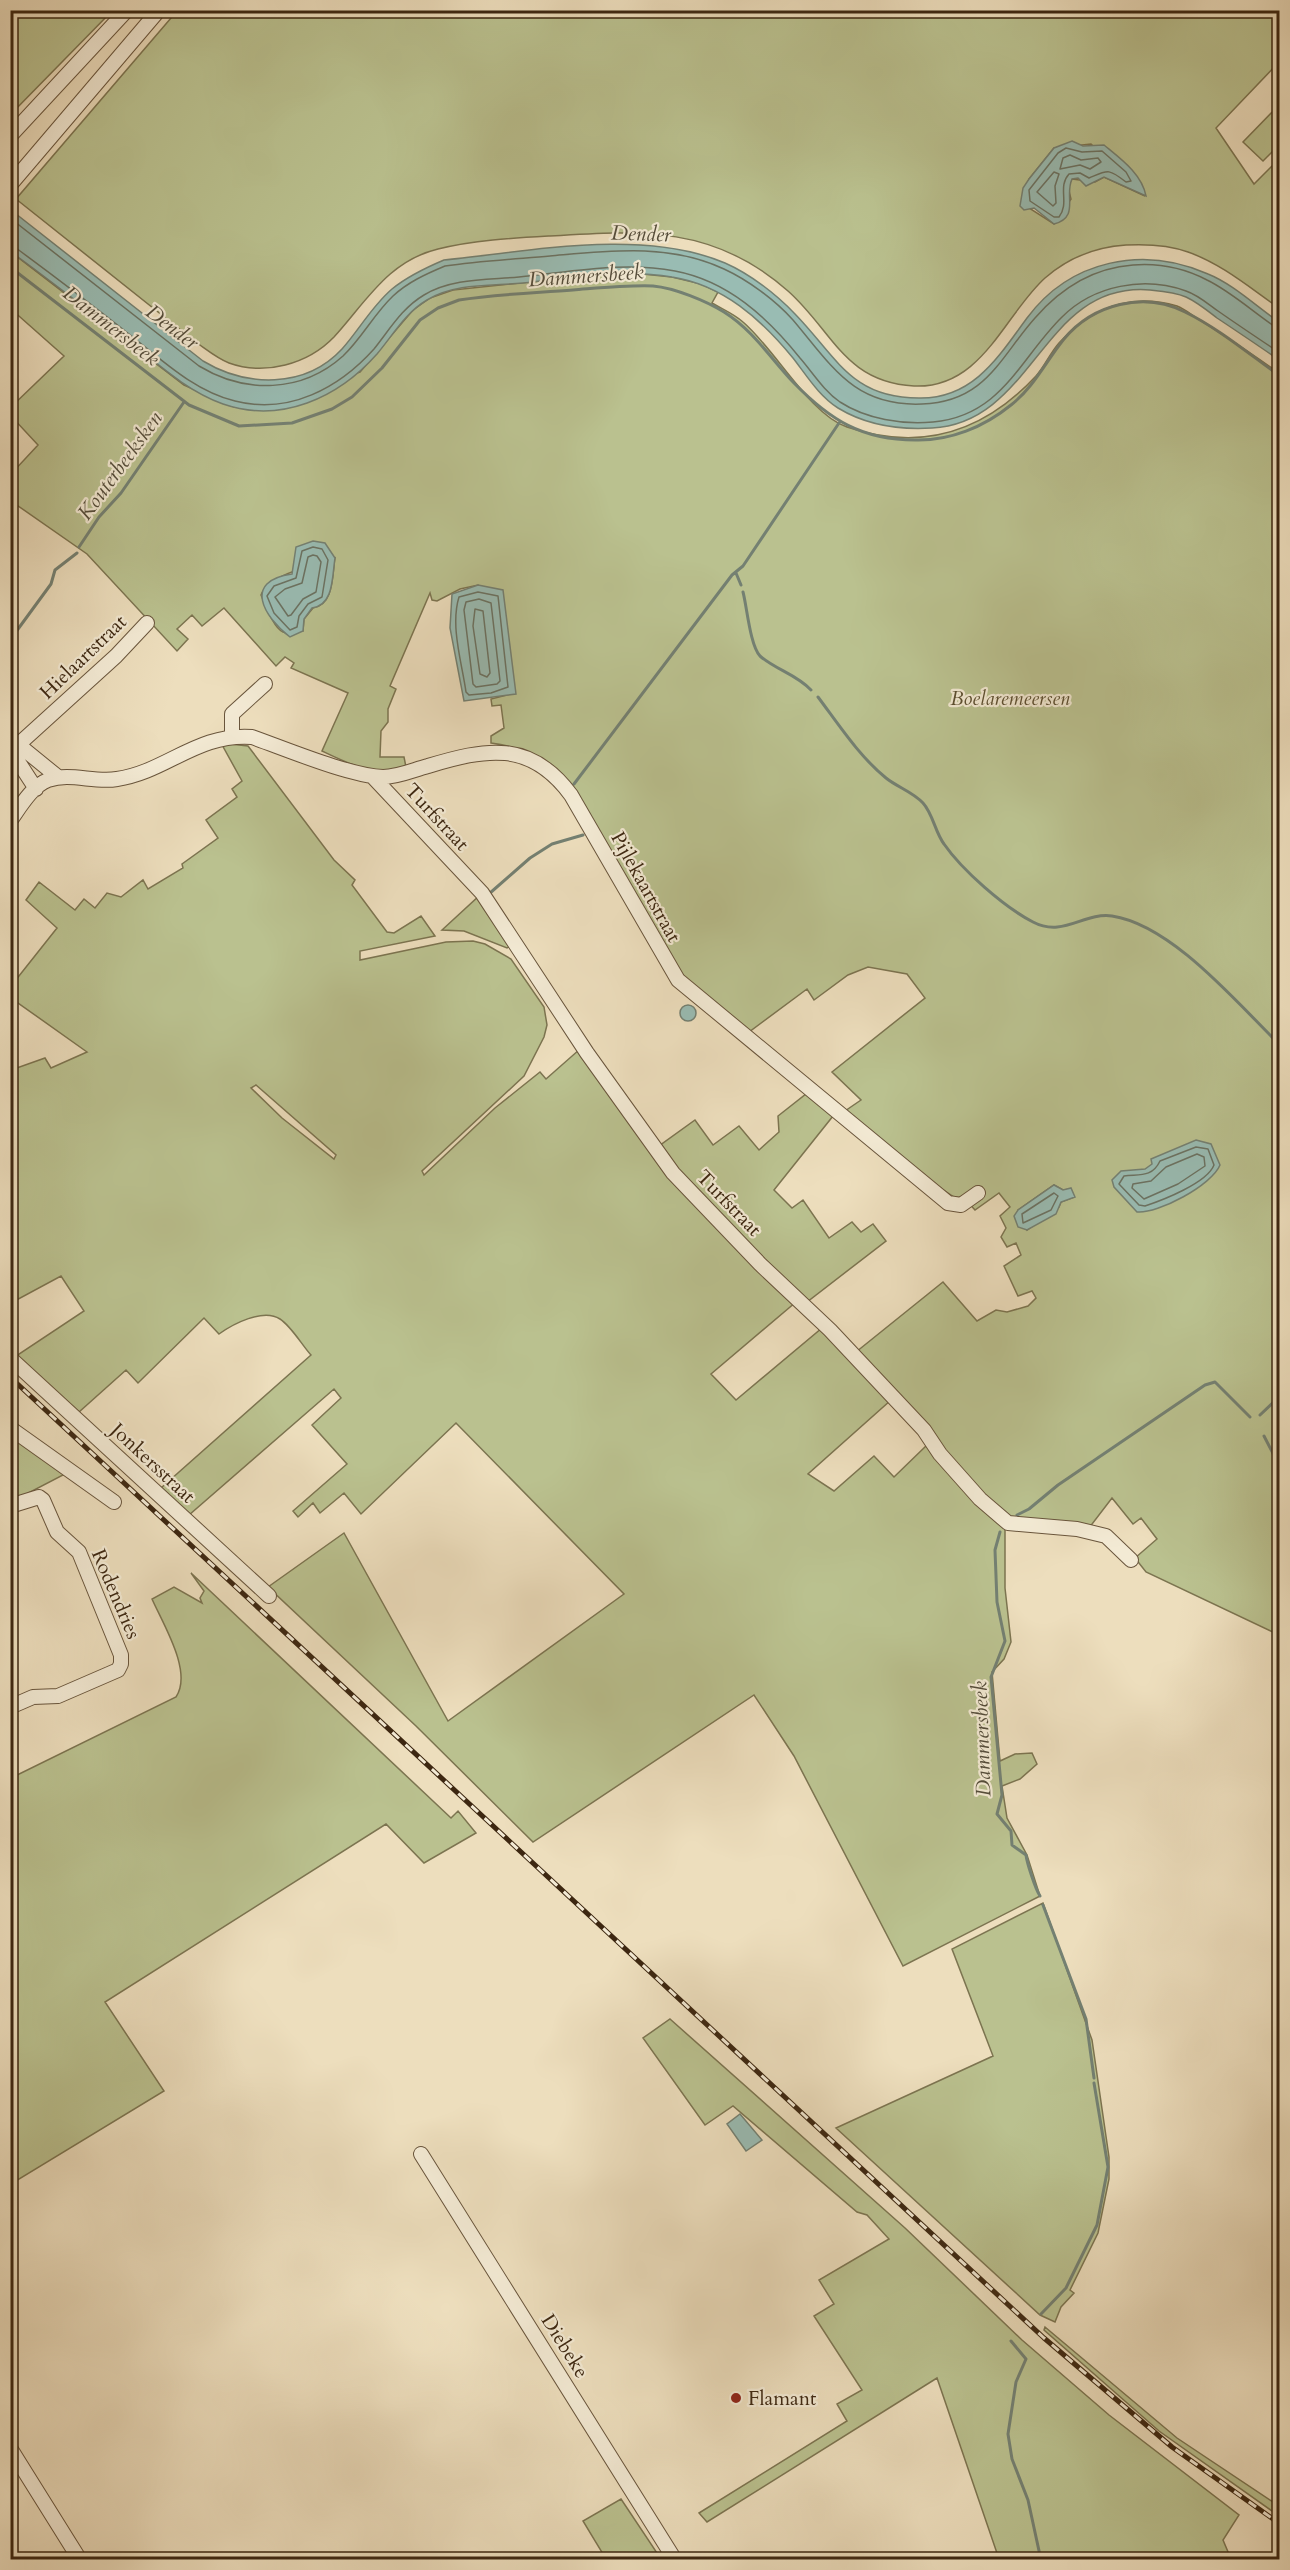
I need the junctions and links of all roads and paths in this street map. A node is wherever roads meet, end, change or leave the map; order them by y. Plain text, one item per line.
1 (127, 10) edge
2 (159, 10) edge
3 (10, 136) edge
4 (10, 185) edge
5 (147, 623) dead end
6 (265, 684) dead end
7 (232, 736) junction
8 (13, 744) edge
9 (372, 776) junction
10 (58, 777) junction
11 (36, 789) junction
12 (10, 820) edge
13 (978, 1193) dead end
14 (10, 1358) edge
15 (10, 1428) edge
16 (114, 1502) dead end
17 (10, 1506) edge
18 (1131, 1560) dead end
19 (269, 1596) dead end
20 (10, 1707) edge
21 (421, 2154) dead end
22 (10, 2448) edge
23 (80, 2559) edge
24 (675, 2559) edge

1 - 3 street
2 - 4 street
5 - 8 street, Hielaartstraat
6 - 7 street
7 - 9 street, Pijlekaartstraat
7 - 10 street, Pijlekaartstraat
8 - 10 street
8 - 11 street
9 - 13 street, Pijlekaartstraat
9 - 18 street, Turfstraat
10 - 11 street
11 - 12 street
14 - 19 street, Jonkersstraat
15 - 16 street
17 - 20 street, Rodendries
21 - 24 street, Diebeke
22 - 23 street

